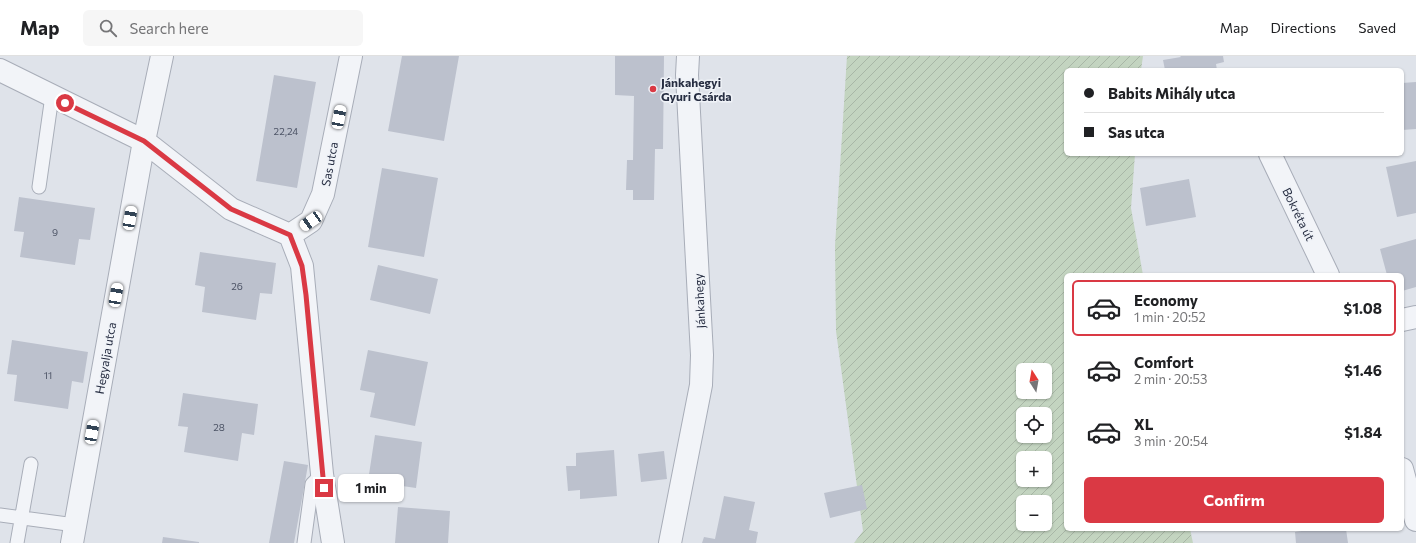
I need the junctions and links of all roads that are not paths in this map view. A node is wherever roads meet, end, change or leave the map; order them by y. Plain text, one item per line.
1 (162, 56) edge
2 (351, 56) edge
3 (688, 56) edge
4 (0, 70) edge
5 (52, 96) junction
6 (144, 141) junction
7 (1271, 156) edge
8 (39, 187) dead end
9 (290, 235) junction
10 (1327, 273) edge
11 (1416, 317) edge
12 (1404, 320) edge
13 (31, 464) dead end
14 (322, 474) junction
15 (1404, 476) edge
16 (0, 515) edge
17 (22, 518) junction
18 (1416, 520) edge
19 (73, 534) edge
20 (17, 543) edge
21 (304, 543) edge
22 (333, 543) edge
23 (670, 543) edge

1 - 6 street, Hegyalja utca
2 - 9 street, Sas utca
3 - 23 street, Jánkahegy
4 - 5 street
5 - 6 street
5 - 8 lane
6 - 9 street
6 - 19 street, Hegyalja utca
7 - 10 street, Bokréta út
9 - 14 street
11 - 12 street
13 - 17 lane
14 - 21 lane
14 - 22 street
15 - 18 street
16 - 17 lane
17 - 19 lane
17 - 20 lane

